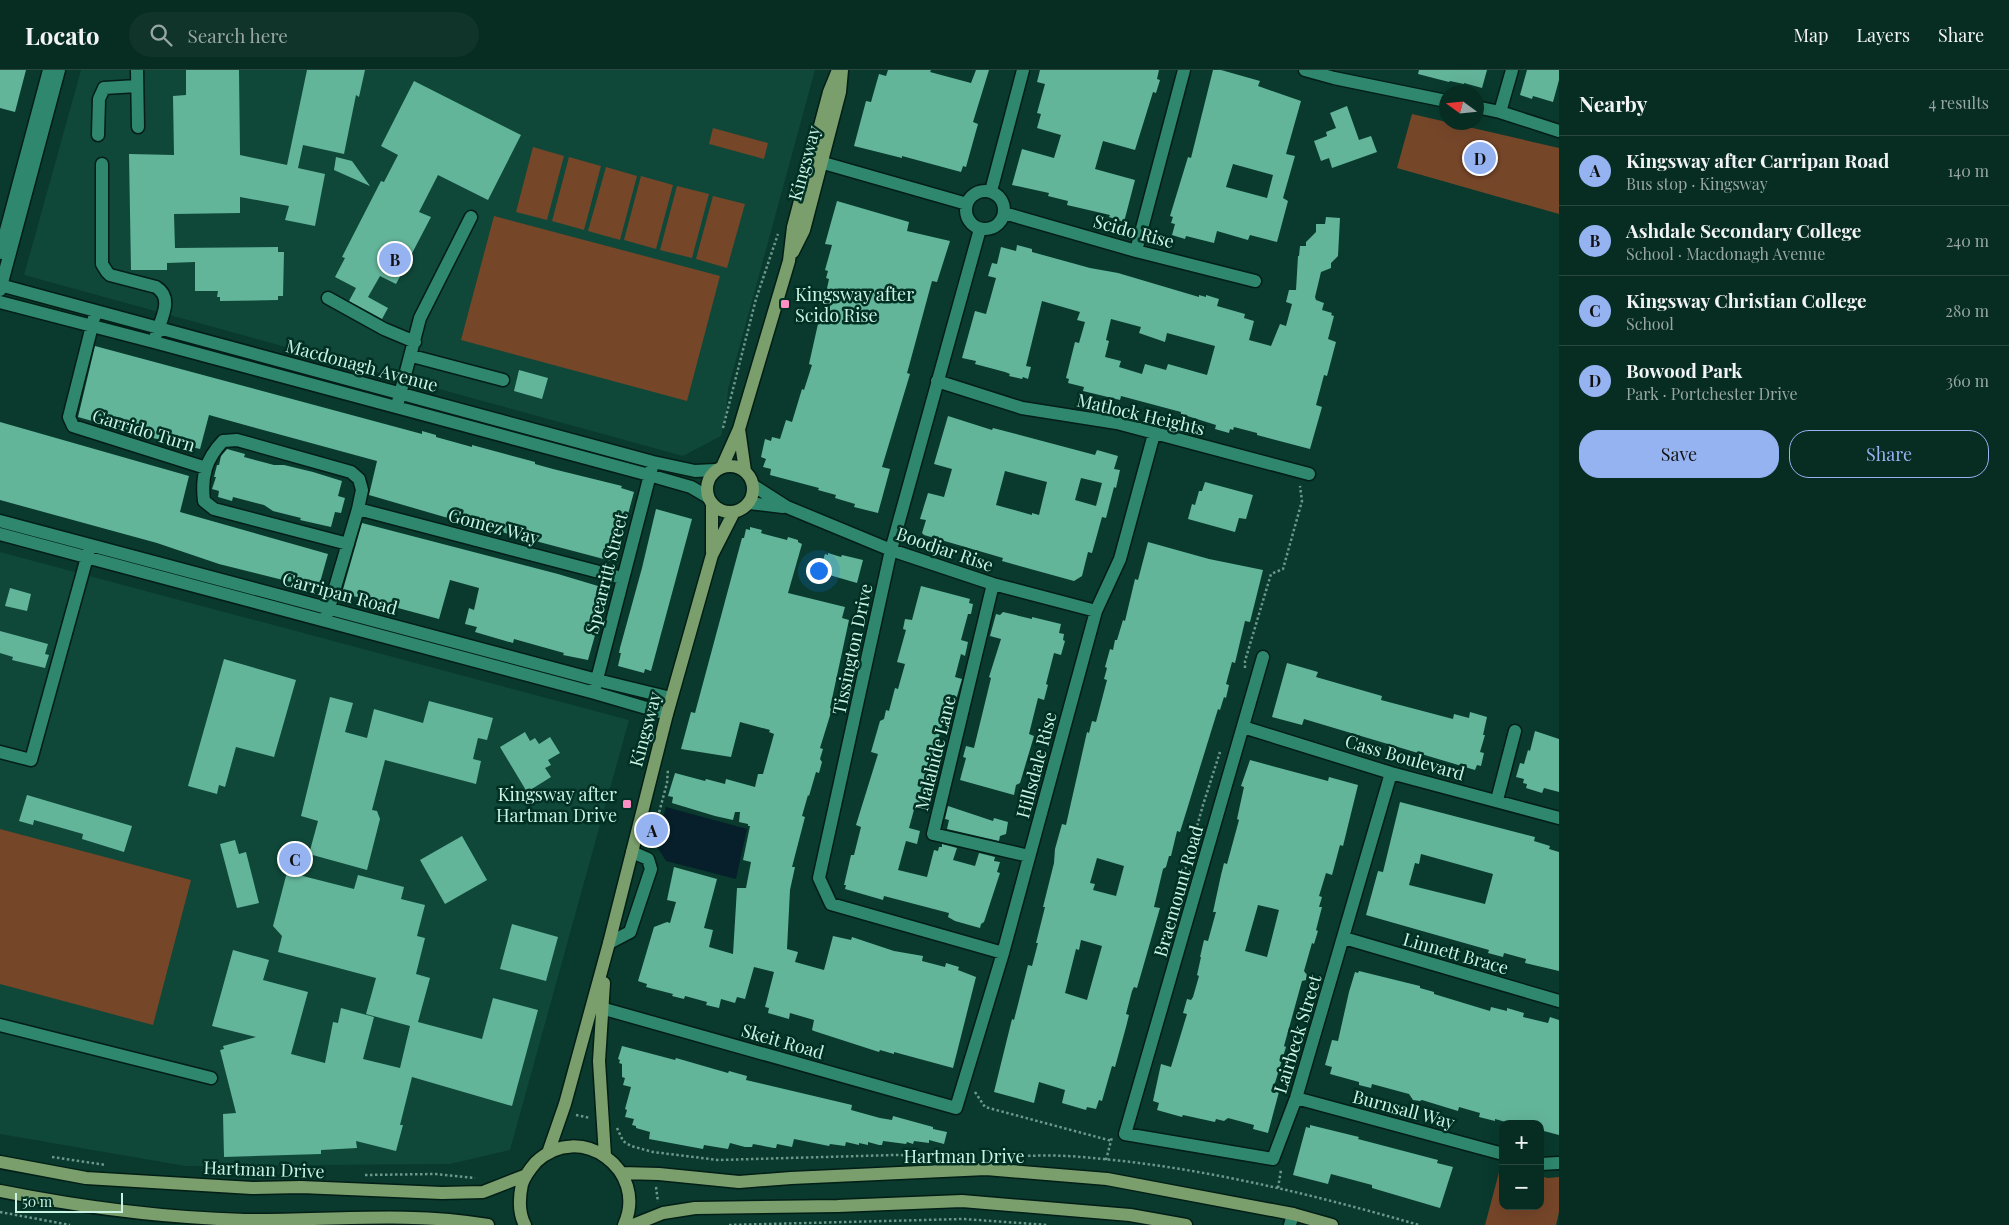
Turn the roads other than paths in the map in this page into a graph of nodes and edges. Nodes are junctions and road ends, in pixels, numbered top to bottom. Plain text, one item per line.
1 (49, 70) edge
2 (59, 70) edge
3 (137, 70) edge
4 (838, 70) edge
5 (842, 70) edge
6 (1023, 70) edge
7 (1184, 70) edge
8 (1305, 70) edge
9 (1512, 70) edge
10 (1335, 74) edge
11 (137, 86) junction
12 (1439, 99) edge
13 (1484, 109) edge
14 (1500, 112) junction
15 (138, 127) dead end
16 (1559, 130) edge
17 (98, 135) dead end
18 (817, 161) junction
19 (102, 164) dead end
20 (991, 191) junction
21 (967, 204) junction
22 (11, 206) edge
23 (1004, 213) junction
24 (471, 216) dead end
25 (980, 229) junction
26 (1136, 250) junction
27 (0, 254) edge
28 (1255, 281) dead end
29 (0, 287) edge
30 (328, 298) dead end
31 (0, 302) edge
32 (96, 310) junction
33 (92, 326) junction
34 (158, 327) junction
35 (154, 342) junction
36 (415, 342) junction
37 (412, 356) junction
38 (503, 380) dead end
39 (937, 382) junction
40 (401, 394) junction
41 (397, 406) junction
42 (739, 429) junction
43 (1154, 434) junction
44 (653, 462) junction
45 (206, 468) junction
46 (719, 468) junction
47 (745, 470) junction
48 (1309, 474) dead end
49 (649, 475) junction
50 (754, 486) junction
51 (710, 501) junction
52 (749, 503) junction
53 (788, 507) junction
54 (358, 509) junction
55 (734, 512) junction
56 (0, 521) edge
57 (0, 534) edge
58 (348, 544) junction
59 (90, 545) junction
60 (891, 550) junction
61 (712, 554) junction
62 (86, 558) junction
63 (622, 578) junction
64 (993, 584) junction
65 (329, 608) junction
66 (1096, 611) junction
67 (325, 622) junction
68 (506, 656) junction
69 (1263, 657) dead end
70 (503, 669) junction
71 (597, 680) junction
72 (593, 693) junction
73 (671, 698) junction
74 (667, 714) junction
75 (1243, 727) junction
76 (1515, 731) dead end
77 (0, 752) edge
78 (1391, 773) junction
79 (1496, 800) junction
80 (1559, 818) edge
81 (632, 852) junction
82 (1029, 856) junction
83 (1344, 938) junction
84 (609, 943) junction
85 (1003, 953) junction
86 (1559, 1001) edge
87 (601, 1008) junction
88 (0, 1025) edge
89 (211, 1078) dead end
90 (1296, 1098) junction
91 (956, 1108) joint
92 (1125, 1134) joint
93 (548, 1153) junction
94 (1499, 1153) edge
95 (605, 1156) junction
96 (0, 1162) edge
97 (1559, 1163) edge
98 (1544, 1164) edge
99 (621, 1173) junction
100 (524, 1176) junction
101 (0, 1191) edge
102 (1291, 1220) edge
103 (488, 1225) edge
104 (525, 1225) edge
105 (624, 1225) edge
106 (634, 1225) edge
107 (1186, 1225) edge
108 (1332, 1225) edge

1 - 22 street
2 - 22 street
3 - 11 street
4 - 18 main road, Kingsway
5 - 18 main road, Kingsway
6 - 20 street
7 - 26 street
8 - 10 street
9 - 14 street
10 - 12 street
11 - 15 street
11 - 17 street
13 - 14 street
14 - 16 street
18 - 21 street
18 - 42 main road, Kingsway
19 - 34 street
20 - 21 street
20 - 23 street
21 - 25 street
22 - 27 street
22 - 29 street
23 - 25 street
23 - 26 street, Scido Rise
24 - 36 street
25 - 39 street, Tissington Drive
26 - 28 street, Scido Rise
29 - 32 street, Macdonagh Avenue
30 - 36 street
31 - 33 street, Macdonagh Avenue
32 - 33 street, Garrido Turn
32 - 34 street, Macdonagh Avenue
33 - 35 street, Macdonagh Avenue
33 - 45 street, Garrido Turn
34 - 35 street
34 - 40 street, Macdonagh Avenue
35 - 41 street, Macdonagh Avenue
36 - 37 street
37 - 38 street
37 - 40 street
39 - 43 street, Matlock Heights
39 - 60 street, Tissington Drive
40 - 41 street
40 - 44 street, Macdonagh Avenue
41 - 49 street, Macdonagh Avenue
42 - 46 main road, Kingsway
42 - 47 main road, Kingsway
43 - 48 street, Matlock Heights
43 - 66 street, Hillsdale Rise
44 - 46 street, Macdonagh Avenue
44 - 49 street, Spearritt Street
45 - 54 street
45 - 58 street
46 - 47 main road
46 - 51 main road, Kingsway
47 - 50 main road, Kingsway
49 - 51 street, Macdonagh Avenue
49 - 63 street, Spearritt Street
50 - 52 main road
50 - 53 street, Boodjar Rise
51 - 55 main road
51 - 61 main road, Kingsway
52 - 53 street, Boodjar Rise
52 - 55 main road
53 - 60 street, Boodjar Rise
54 - 58 street
54 - 63 street, Gomez Way
55 - 61 main road, Kingsway
56 - 59 street, Carripan Road
57 - 62 street, Carripan Road
58 - 65 street
59 - 62 street
59 - 65 street, Carripan Road
60 - 64 street, Boodjar Rise
60 - 85 street, Tissington Drive
61 - 73 main road, Kingsway
62 - 67 street, Carripan Road
62 - 77 street
63 - 71 street, Spearritt Street
64 - 66 street, Boodjar Rise
64 - 82 street, Malahide Lane
65 - 67 street
65 - 68 street, Carripan Road
66 - 82 street, Hillsdale Rise
67 - 70 street, Carripan Road
68 - 70 street
68 - 71 street, Carripan Road
69 - 75 street, Braemount Road
70 - 72 street, Carripan Road
71 - 72 street, Spearritt Street
71 - 73 street, Carripan Road
72 - 74 street, Carripan Road
73 - 74 main road, Kingsway
74 - 81 main road, Kingsway
75 - 78 street, Cass Boulevard
75 - 92 street, Braemount Road
76 - 79 street
78 - 79 street, Cass Boulevard
78 - 83 street, Lairbeck Street
79 - 80 street, Cass Boulevard
81 - 84 main road, Kingsway
81 - 84 street
82 - 85 street, Hillsdale Rise
83 - 86 street, Linnett Brace
83 - 90 street, Lairbeck Street
84 - 87 main road, Kingsway
84 - 93 main road, Kingsway
85 - 91 street, Hillsdale Rise
87 - 91 street, Skeit Road
87 - 95 main road, Kingsway
88 - 89 street
90 - 92 street, Lairbeck Street
90 - 94 street, Burnsall Way
93 - 95 main road
93 - 100 main road
95 - 99 main road
96 - 100 main road, Hartman Drive
97 - 98 street
99 - 102 main road, Hartman Drive
99 - 105 main road
100 - 104 main road
101 - 103 main road
102 - 108 main road, Hartman Drive
106 - 107 main road

